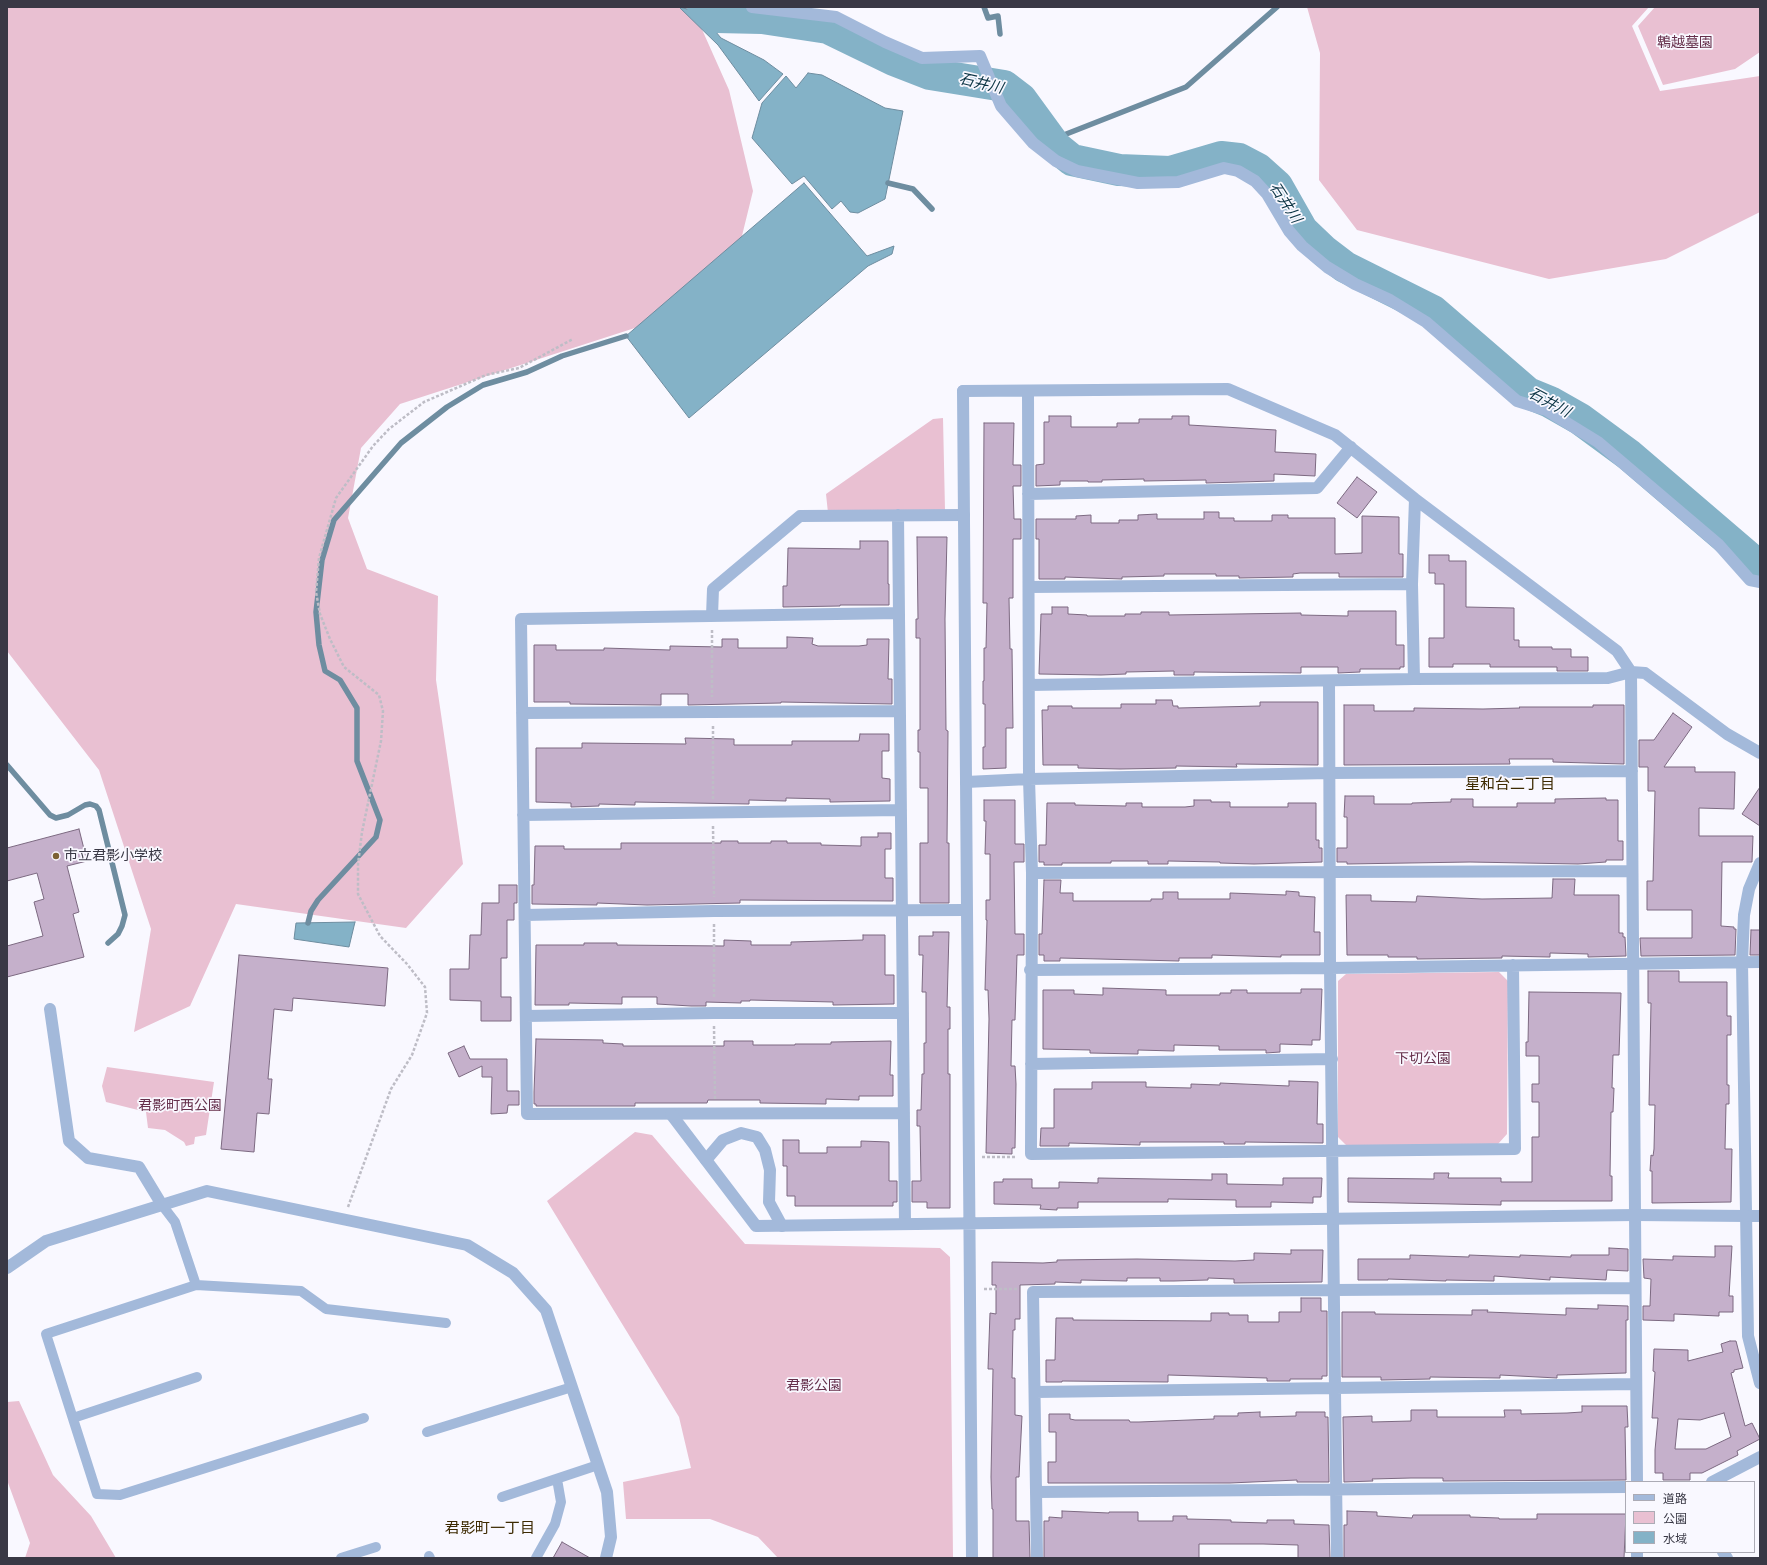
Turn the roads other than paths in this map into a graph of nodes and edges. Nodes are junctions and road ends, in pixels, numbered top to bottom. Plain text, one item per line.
1 (752, 7) edge
2 (1028, 391) junction
3 (1351, 447) junction
4 (1028, 494) junction
5 (1415, 499) junction
6 (898, 515) junction
7 (964, 515) junction
8 (1760, 582) edge
9 (1412, 584) junction
10 (1029, 588) junction
11 (899, 613) junction
12 (712, 616) junction
13 (1631, 672) junction
14 (1414, 679) junction
15 (1329, 681) junction
16 (1029, 685) junction
17 (900, 711) junction
18 (522, 713) junction
19 (1760, 753) edge
20 (1632, 771) junction
21 (1330, 773) junction
22 (1030, 779) junction
23 (966, 782) junction
24 (901, 810) junction
25 (524, 815) junction
26 (1760, 863) edge
27 (1632, 871) junction
28 (1331, 872) junction
29 (1032, 873) junction
30 (903, 909) junction
31 (966, 910) junction
32 (525, 915) junction
33 (1742, 962) junction
34 (1760, 962) edge
35 (1633, 963) junction
36 (1513, 965) junction
37 (1330, 968) junction
38 (1030, 970) junction
39 (50, 1009) dead end
40 (903, 1013) junction
41 (526, 1016) junction
42 (1332, 1059) junction
43 (1031, 1064) junction
44 (904, 1113) junction
45 (671, 1114) junction
46 (1333, 1152) junction
47 (706, 1160) junction
48 (162, 1205) junction
49 (1635, 1215) junction
50 (1747, 1216) junction
51 (1760, 1216) edge
52 (1334, 1218) junction
53 (905, 1223) junction
54 (970, 1223) junction
55 (782, 1226) junction
56 (7, 1268) edge
57 (196, 1284) junction
58 (1635, 1288) junction
59 (1334, 1290) junction
60 (446, 1323) dead end
61 (197, 1377) dead end
62 (1760, 1383) edge
63 (1636, 1384) junction
64 (572, 1387) junction
65 (1335, 1389) junction
66 (1035, 1392) junction
67 (73, 1418) junction
68 (364, 1418) dead end
69 (427, 1432) dead end
70 (1760, 1457) edge
71 (598, 1466) junction
72 (557, 1479) junction
73 (1637, 1481) edge
74 (1714, 1481) edge
75 (1625, 1487) edge
76 (1336, 1489) junction
77 (1036, 1492) junction
78 (502, 1497) dead end
79 (376, 1547) dead end
80 (341, 1558) edge
81 (536, 1558) edge
82 (606, 1558) edge
83 (972, 1558) edge
84 (1037, 1558) edge
85 (1337, 1558) edge

1 - 8 street
2 - 3 street
2 - 4 street
2 - 7 street
3 - 4 street
3 - 5 street
4 - 10 street
5 - 9 street
5 - 13 street
6 - 7 street
6 - 11 street
6 - 12 street
7 - 23 street
9 - 10 street
9 - 14 street
10 - 16 street
11 - 12 street
11 - 17 street
12 - 18 street
13 - 14 street
13 - 19 street
13 - 20 street
14 - 15 street
15 - 16 street
15 - 21 street
16 - 22 street
17 - 18 street
17 - 24 street
18 - 25 street
20 - 21 street
20 - 27 street
21 - 22 street
21 - 28 street
22 - 23 street
22 - 29 street
23 - 31 street
24 - 25 street
24 - 30 street
25 - 32 street
26 - 33 street
27 - 28 street
27 - 35 street
28 - 29 street
28 - 37 street
29 - 38 street
30 - 31 street
30 - 32 street
30 - 40 street
31 - 54 street
32 - 41 street
33 - 34 street
33 - 35 street
33 - 50 street
35 - 36 street
35 - 49 street
36 - 37 street
36 - 46 street
37 - 38 street
37 - 42 street
38 - 43 street
39 - 48 street
40 - 41 street
40 - 44 street
41 - 45 street
42 - 43 street
42 - 46 street
43 - 46 street
44 - 45 street
44 - 53 street
45 - 47 street
46 - 52 street
47 - 55 street
47 - 55 street
48 - 56 street
48 - 57 lane
48 - 64 street
49 - 50 street
49 - 52 street
49 - 58 street
50 - 51 street
50 - 62 street
52 - 54 street
52 - 59 street
53 - 54 street
53 - 55 street
54 - 83 street
57 - 60 lane
57 - 67 lane
58 - 59 street
58 - 63 street
59 - 65 street
59 - 66 street
61 - 67 lane
63 - 65 street
63 - 73 street
64 - 69 lane
64 - 71 street
65 - 66 street
65 - 76 street
66 - 77 street
67 - 68 lane
70 - 74 street
71 - 72 lane
71 - 82 street
72 - 78 lane
72 - 81 lane
75 - 76 street
76 - 77 street
76 - 85 street
77 - 84 street
79 - 80 lane

